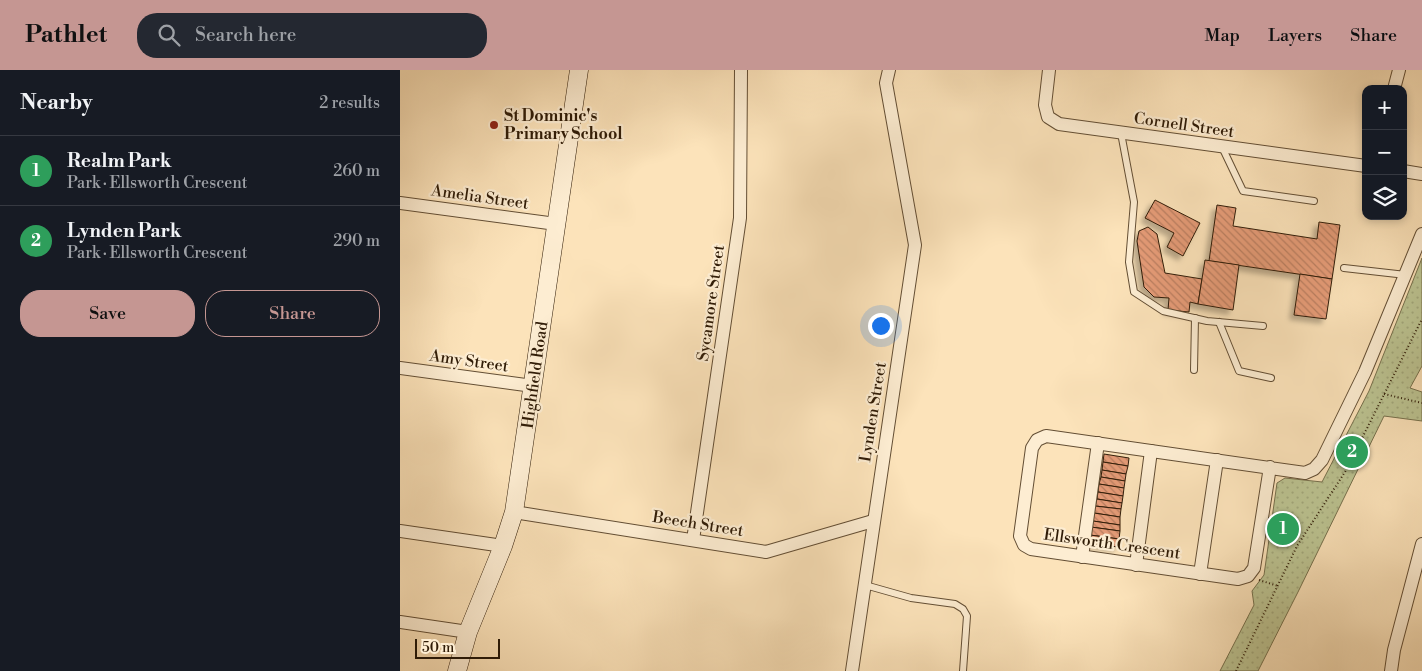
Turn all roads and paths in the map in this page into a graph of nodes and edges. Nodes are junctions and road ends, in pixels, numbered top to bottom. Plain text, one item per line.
1 (579, 70) edge
2 (741, 70) edge
3 (889, 70) edge
4 (1049, 70) edge
5 (1399, 70) edge
6 (1395, 85) edge
7 (1121, 133) junction
8 (1222, 147) junction
9 (1362, 165) edge
10 (1407, 172) edge
11 (1422, 174) edge
12 (1314, 201) dead end
13 (400, 203) edge
14 (556, 224) junction
15 (1422, 234) edge
16 (1344, 268) dead end
17 (1406, 275) junction
18 (1194, 318) junction
19 (1422, 319) edge
20 (1219, 322) junction
21 (1263, 326) dead end
22 (400, 368) edge
23 (1194, 370) dead end
24 (1271, 378) dead end
25 (533, 386) junction
26 (1384, 394) junction
27 (1422, 403) edge
28 (1098, 443) junction
29 (1151, 451) junction
30 (1217, 460) junction
31 (1270, 467) junction
32 (514, 512) junction
33 (873, 521) junction
34 (400, 531) edge
35 (693, 540) junction
36 (1422, 544) edge
37 (503, 546) junction
38 (1082, 557) junction
39 (1136, 564) junction
40 (1200, 574) junction
41 (1248, 576) junction
42 (865, 585) junction
43 (1278, 586) junction
44 (400, 622) edge
45 (468, 632) junction
46 (457, 671) edge
47 (852, 671) edge
48 (963, 671) edge
49 (1236, 671) edge
50 (1391, 671) edge

1 - 14 main road, Highfield Road
2 - 35 street, Sycamore Street
3 - 33 street, Lynden Street
4 - 7 street, Cornell Street
5 - 6 street
7 - 8 street, Cornell Street
7 - 18 lane
8 - 9 street, Cornell Street
8 - 12 lane
10 - 11 street
13 - 14 street, Amelia Street
14 - 25 main road, Highfield Road
15 - 17 street, Ellsworth Crescent
16 - 17 lane
17 - 31 street, Ellsworth Crescent
18 - 20 lane
18 - 23 lane
19 - 26 path
20 - 21 lane
20 - 24 lane
22 - 25 street, Amy Street
25 - 32 main road, Highfield Road
26 - 27 path
26 - 43 path
28 - 29 street, Ellsworth Crescent
28 - 38 street
28 - 38 street, Ellsworth Crescent
29 - 30 street, Ellsworth Crescent
29 - 39 street
30 - 31 street, Ellsworth Crescent
30 - 40 street
31 - 41 street
32 - 35 street, Beech Street
32 - 37 main road, Highfield Road
33 - 35 street, Beech Street
33 - 42 street, Lynden Street
34 - 37 street
36 - 50 street
37 - 45 main road, Highfield Road
38 - 39 street, Ellsworth Crescent
39 - 40 street, Ellsworth Crescent
40 - 41 street, Ellsworth Crescent
41 - 43 path
42 - 47 street, Lynden Street
42 - 48 lane
43 - 49 path
44 - 45 street
45 - 46 main road, Highfield Road

